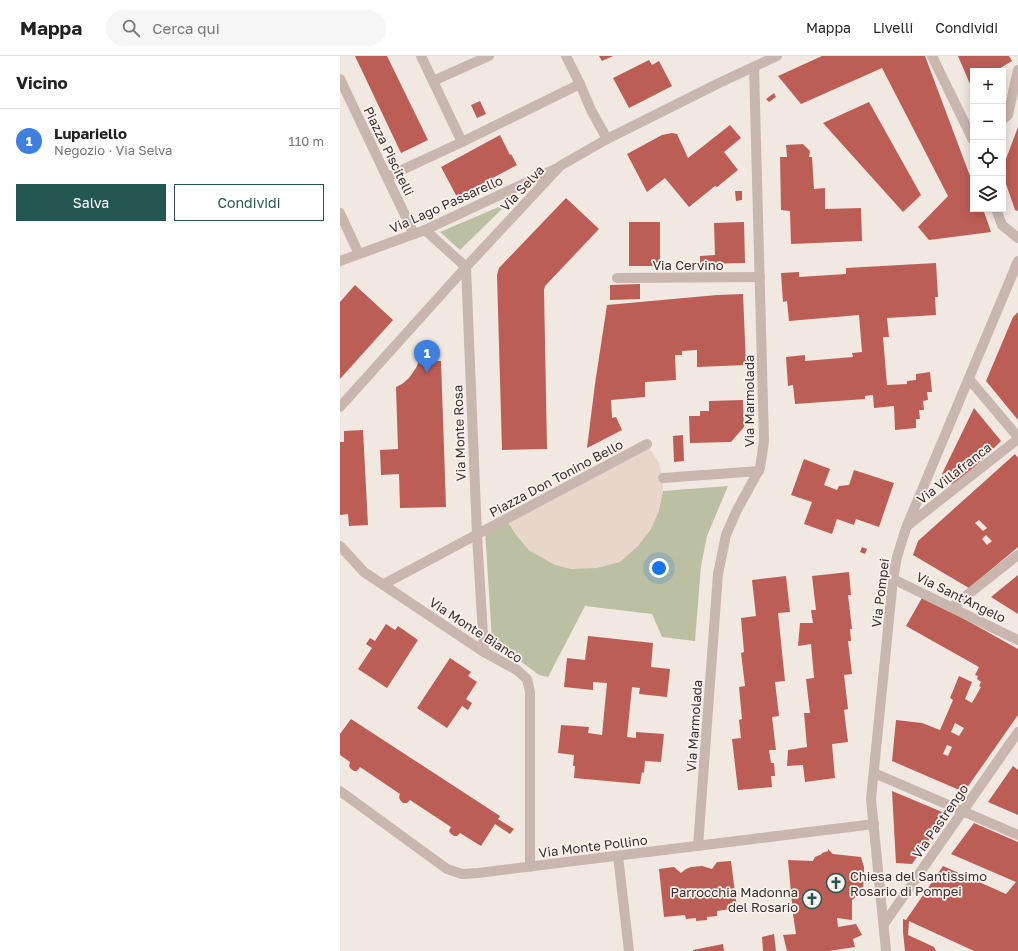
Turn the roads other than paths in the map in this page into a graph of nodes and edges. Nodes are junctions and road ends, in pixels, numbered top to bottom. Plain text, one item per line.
1 (421, 56) edge
2 (489, 56) edge
3 (566, 56) edge
4 (776, 56) edge
5 (932, 56) edge
6 (754, 67) junction
7 (1018, 70) edge
8 (340, 79) edge
9 (433, 81) junction
10 (580, 84) junction
11 (1006, 117) edge
12 (970, 134) edge
13 (607, 138) junction
14 (462, 142) junction
15 (560, 166) junction
16 (387, 177) junction
17 (997, 212) edge
18 (340, 213) edge
19 (425, 230) junction
20 (414, 234) junction
21 (1018, 238) edge
22 (359, 254) junction
23 (340, 260) edge
24 (466, 267) junction
25 (1017, 268) edge
26 (760, 277) junction
27 (617, 278) dead end
28 (969, 379) junction
29 (340, 407) edge
30 (1018, 438) edge
31 (647, 444) dead end
32 (758, 471) junction
33 (663, 478) dead end
34 (906, 528) junction
35 (477, 535) junction
36 (340, 546) edge
37 (1018, 556) edge
38 (893, 579) junction
39 (384, 584) junction
40 (952, 607) junction
41 (1018, 640) edge
42 (484, 652) junction
43 (1018, 732) edge
44 (874, 772) junction
45 (340, 791) edge
46 (963, 811) junction
47 (874, 824) junction
48 (1018, 835) edge
49 (698, 846) junction
50 (618, 856) junction
51 (530, 867) junction
52 (884, 924) junction
53 (629, 951) edge
54 (886, 951) edge

1 - 9 street
2 - 9 street
3 - 10 street
4 - 6 street, Via Selva
5 - 12 street
6 - 13 street, Via Selva
6 - 26 street, Via Marmolada
7 - 11 street
8 - 16 street, Piazza Piscitelli
9 - 14 street
10 - 13 street
10 - 14 street
13 - 15 street, Via Selva
14 - 16 street
15 - 19 street, Via Lago Passarello
15 - 24 street, Via Selva
16 - 20 street, Piazza Piscitelli
17 - 21 street
18 - 22 street
19 - 20 street, Via Lago Passarello
19 - 24 street
20 - 22 street, Via Lago Passarello
22 - 23 street, Via Lago Passarello
24 - 29 street, Via Selva
24 - 35 street, Via Monte Rosa
25 - 28 street, Via Pompei
26 - 27 street, Via Cervino
26 - 32 street, Via Marmolada
28 - 30 street
28 - 34 street, Via Pompei
30 - 34 street, Via Villafranca
31 - 35 street, Piazza Don Tonino Bello
32 - 33 street
32 - 49 street, Via Marmolada
34 - 38 street, Via Pompei
35 - 39 street, Piazza Don Tonino Bello
35 - 42 street, Via Monte Rosa
36 - 39 street, Via Monte Bianco
37 - 40 street
38 - 40 street, Via Sant'Angelo
38 - 44 street, Via Pompei
39 - 42 street, Via Monte Bianco
40 - 41 street, Via Sant'Angelo
42 - 51 street, Via Monte Bianco
43 - 46 street, Via Pastrengo
44 - 46 street
44 - 47 street, Via Pompei
45 - 51 street, Via Monte Pollino
46 - 48 street
46 - 52 street, Via Pastrengo
47 - 49 street, Via Monte Pollino
47 - 52 street, Via Pompei
49 - 50 street, Via Monte Pollino
50 - 51 street, Via Monte Pollino
50 - 53 street
52 - 54 street, Via Pompei

